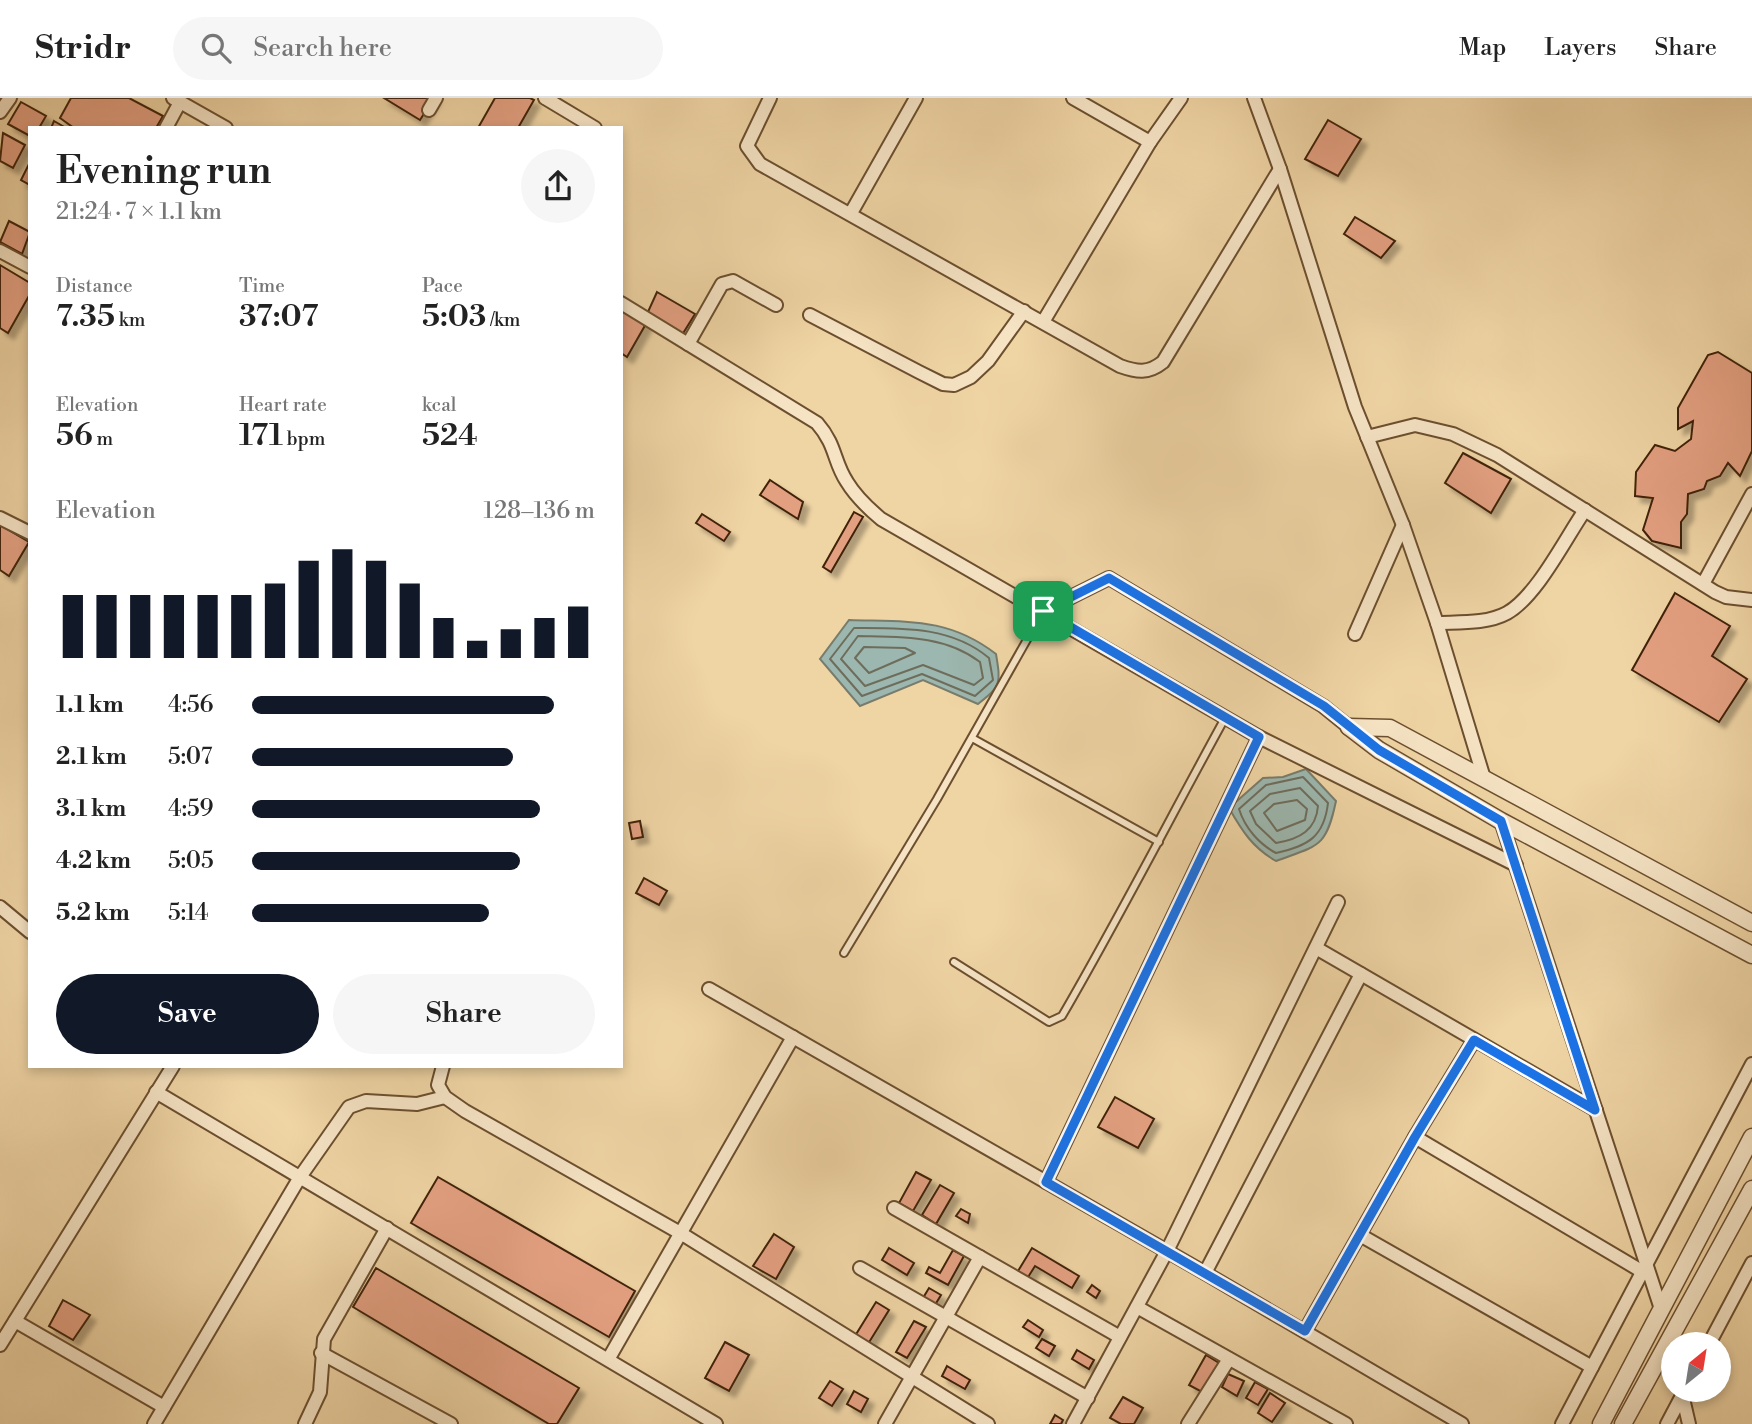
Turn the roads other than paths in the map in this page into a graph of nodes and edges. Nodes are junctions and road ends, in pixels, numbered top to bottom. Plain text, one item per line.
1 (10, 98) edge
2 (545, 98) edge
3 (770, 98) edge
4 (916, 98) edge
5 (1073, 98) edge
6 (1181, 98) edge
7 (1254, 98) edge
8 (176, 100) edge
9 (0, 112) edge
10 (167, 126) edge
11 (222, 126) edge
12 (591, 126) edge
13 (1150, 142) junction
14 (1280, 169) junction
15 (851, 213) junction
16 (0, 251) edge
17 (28, 267) edge
18 (623, 304) edge
19 (776, 305) dead end
20 (1024, 311) junction
21 (810, 315) dead end
22 (1043, 322) junction
23 (688, 344) junction
24 (1367, 437) junction
25 (1752, 494) edge
26 (1585, 510) junction
27 (0, 518) edge
28 (1403, 525) junction
29 (28, 532) edge
30 (1703, 584) junction
31 (1752, 600) edge
32 (1043, 611) junction
33 (1437, 623) junction
34 (1355, 634) dead end
35 (1226, 718) junction
36 (1349, 727) junction
37 (1259, 737) junction
38 (972, 738) junction
39 (1483, 775) junction
40 (1501, 821) junction
41 (1159, 842) junction
42 (1516, 865) junction
43 (1338, 902) dead end
44 (0, 907) edge
45 (1752, 923) edge
46 (28, 930) edge
47 (1316, 948) junction
48 (844, 953) dead end
49 (1752, 955) edge
50 (954, 962) dead end
51 (1361, 974) junction
52 (709, 989) dead end
53 (793, 1037) junction
54 (1474, 1040) junction
55 (1752, 1064) edge
56 (172, 1068) edge
57 (442, 1068) edge
58 (156, 1092) junction
59 (445, 1097) junction
60 (1595, 1110) junction
61 (1415, 1137) junction
62 (1752, 1138) edge
63 (300, 1177) junction
64 (1046, 1182) junction
65 (1752, 1189) edge
66 (894, 1208) dead end
67 (387, 1228) junction
68 (682, 1234) junction
69 (1360, 1235) junction
70 (1167, 1251) junction
71 (980, 1257) junction
72 (1752, 1262) edge
73 (860, 1268) dead end
74 (1644, 1270) junction
75 (1205, 1273) junction
76 (1137, 1307) junction
77 (1661, 1310) junction
78 (945, 1319) junction
79 (15, 1321) junction
80 (1305, 1331) junction
81 (1672, 1332) edge
82 (1715, 1332) edge
83 (1120, 1337) junction
84 (0, 1345) edge
85 (321, 1353) junction
86 (1661, 1353) edge
87 (609, 1358) junction
88 (1229, 1359) junction
89 (1592, 1367) junction
90 (911, 1379) junction
91 (1088, 1398) junction
92 (1678, 1402) edge
93 (1685, 1402) edge
94 (164, 1407) junction
95 (154, 1424) edge
96 (305, 1424) edge
97 (451, 1424) edge
98 (716, 1424) edge
99 (885, 1424) edge
100 (988, 1424) edge
101 (1073, 1424) edge
102 (1188, 1424) edge
103 (1346, 1424) edge
104 (1462, 1424) edge
105 (1562, 1424) edge
106 (1601, 1424) edge
107 (1623, 1424) edge
108 (1667, 1424) edge
109 (1689, 1424) edge

1 - 9 street
2 - 12 street
3 - 15 street
4 - 15 street
5 - 13 street
6 - 13 street
7 - 14 street
8 - 10 street
8 - 11 street
13 - 22 street
14 - 22 street
14 - 24 street
15 - 20 street
16 - 17 street
18 - 23 street
19 - 23 street
20 - 21 street
20 - 22 street
23 - 32 street
24 - 26 street
24 - 28 street
25 - 30 street
26 - 30 street
26 - 33 street
27 - 29 street
28 - 33 street
28 - 34 street
30 - 31 street
32 - 35 street
32 - 36 street
32 - 38 lane
33 - 39 street
35 - 37 street
35 - 41 lane
36 - 39 street
36 - 40 street
37 - 42 street
37 - 64 street
38 - 41 lane
38 - 48 lane
39 - 45 street
40 - 42 street
40 - 49 street
41 - 50 lane
42 - 60 street
43 - 47 street
44 - 46 street
47 - 51 street
47 - 70 street
51 - 54 street
51 - 75 street
52 - 53 street
53 - 64 street
53 - 68 street
54 - 60 street
54 - 61 street
55 - 74 street
56 - 58 street
57 - 59 street
58 - 63 street
58 - 79 street
59 - 63 street
59 - 68 street
60 - 74 street
61 - 69 street
61 - 74 street
62 - 77 street
63 - 67 street
63 - 94 street
64 - 70 street
65 - 81 street
66 - 71 street
67 - 85 street
67 - 87 street
68 - 87 street
68 - 90 street
69 - 80 street
69 - 89 street
70 - 75 street
70 - 76 street
71 - 78 street
71 - 83 street
72 - 82 street
73 - 78 street
74 - 77 street
74 - 89 street
75 - 80 street
76 - 83 street
76 - 88 street
77 - 106 street
78 - 90 street
78 - 91 street
79 - 84 street
79 - 94 street
80 - 104 street
83 - 91 street
85 - 96 street
85 - 97 street
86 - 107 street
87 - 98 street
88 - 102 street
88 - 103 street
89 - 105 street
90 - 99 street
90 - 100 street
91 - 101 street
92 - 108 street
93 - 109 street
94 - 95 street

